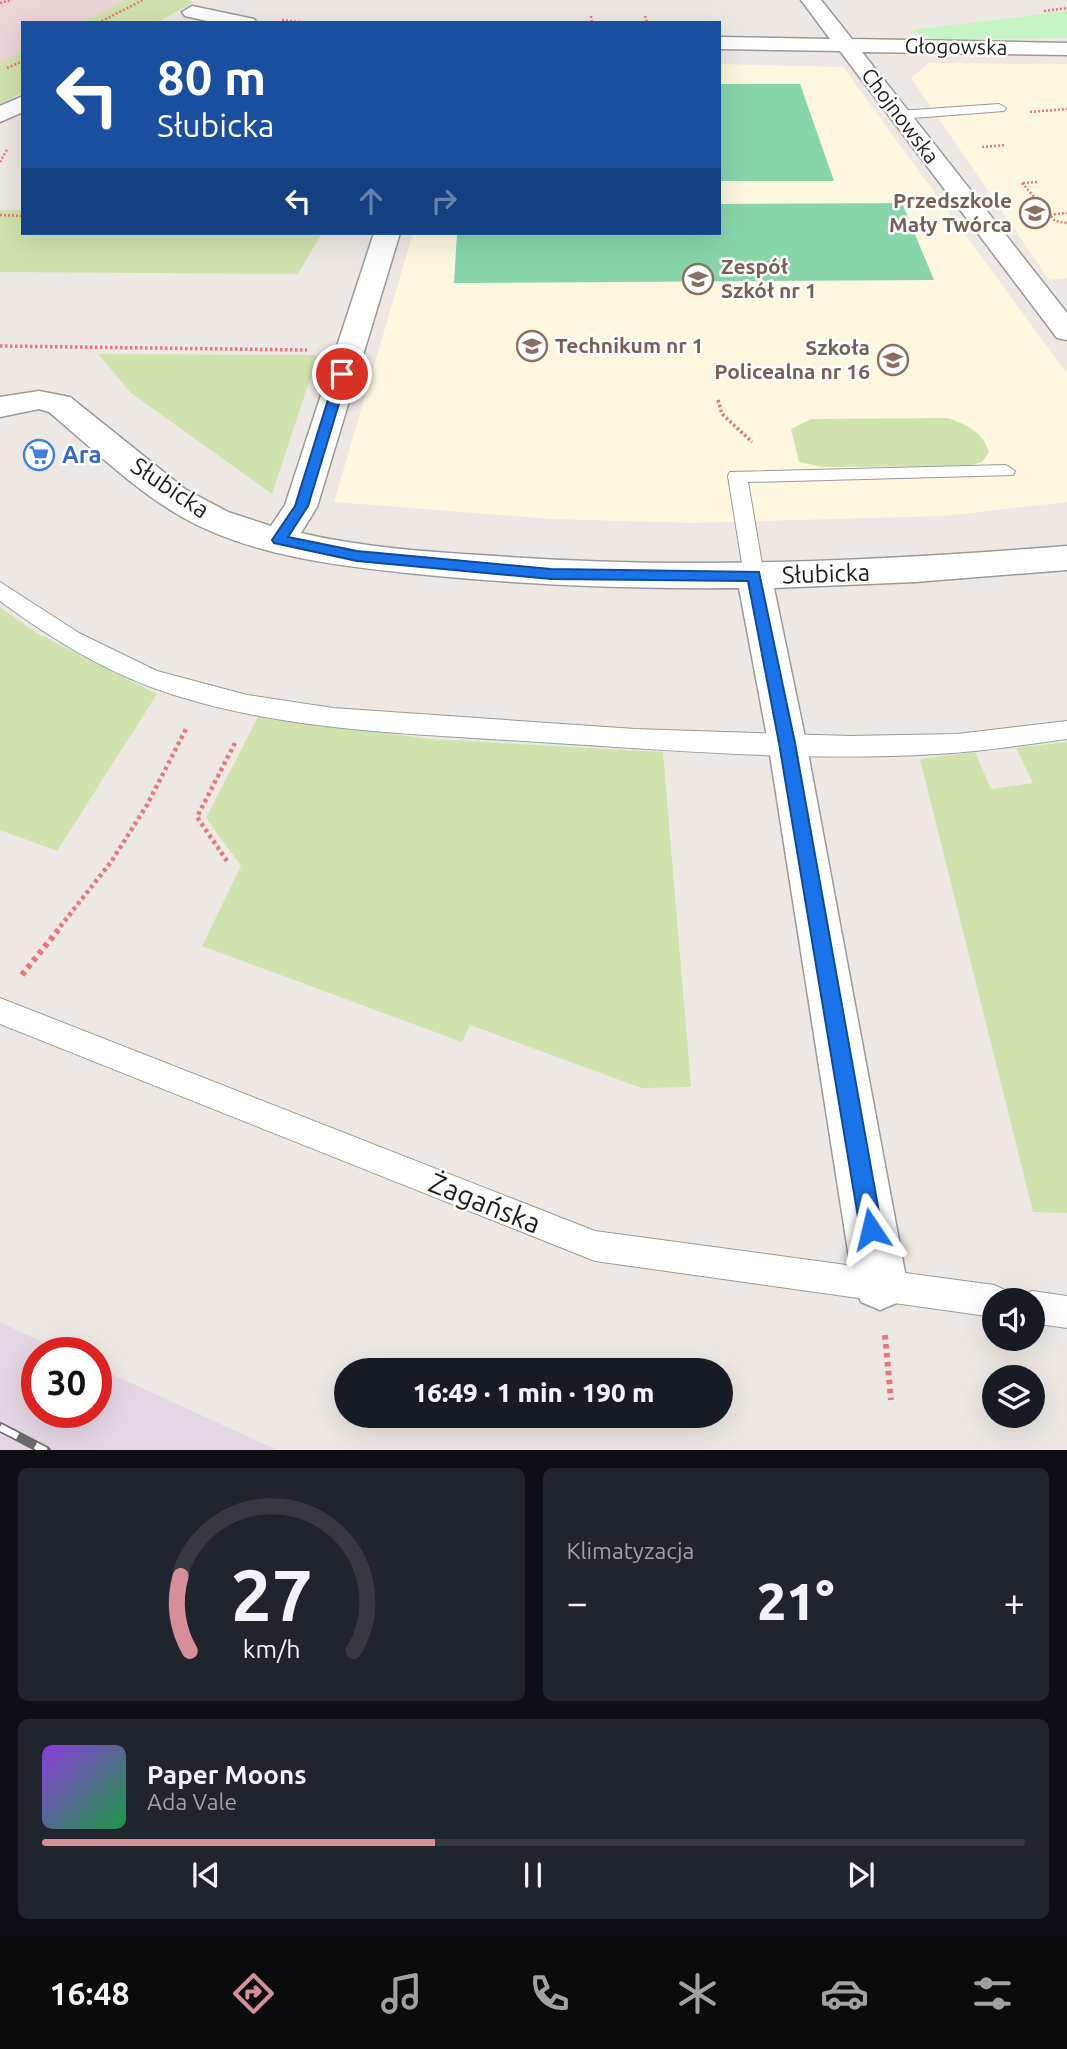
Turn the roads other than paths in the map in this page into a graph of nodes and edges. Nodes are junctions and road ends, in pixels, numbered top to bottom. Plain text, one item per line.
1 (215, 0) edge
2 (811, 0) edge
3 (192, 12) junction
4 (176, 21) edge
5 (237, 21) edge
6 (721, 43) edge
7 (847, 46) junction
8 (1067, 49) edge
9 (21, 104) edge
10 (999, 108) dead end
11 (0, 115) edge
12 (899, 115) junction
13 (386, 235) edge
14 (1067, 332) edge
15 (0, 407) edge
16 (1006, 471) dead end
17 (279, 540) junction
18 (1067, 558) edge
19 (754, 576) junction
20 (0, 590) edge
21 (1067, 730) edge
22 (787, 743) junction
23 (0, 1010) edge
24 (880, 1283) junction
25 (982, 1299) edge
26 (1045, 1309) edge
27 (1067, 1312) edge

1 - 3 street
2 - 7 street, Chojnowska
3 - 4 street
3 - 5 street
6 - 7 street, Głogowska
7 - 8 street, Głogowska
7 - 12 street, Chojnowska
9 - 11 street
10 - 12 lane
12 - 14 street, Chojnowska
13 - 17 street
15 - 17 street, Słubicka
16 - 19 lane
17 - 19 street, Słubicka
18 - 19 street, Słubicka
19 - 22 street
20 - 22 lane
21 - 22 lane
22 - 24 street
23 - 24 lane, Żagańska
24 - 25 lane, Żagańska
26 - 27 lane

